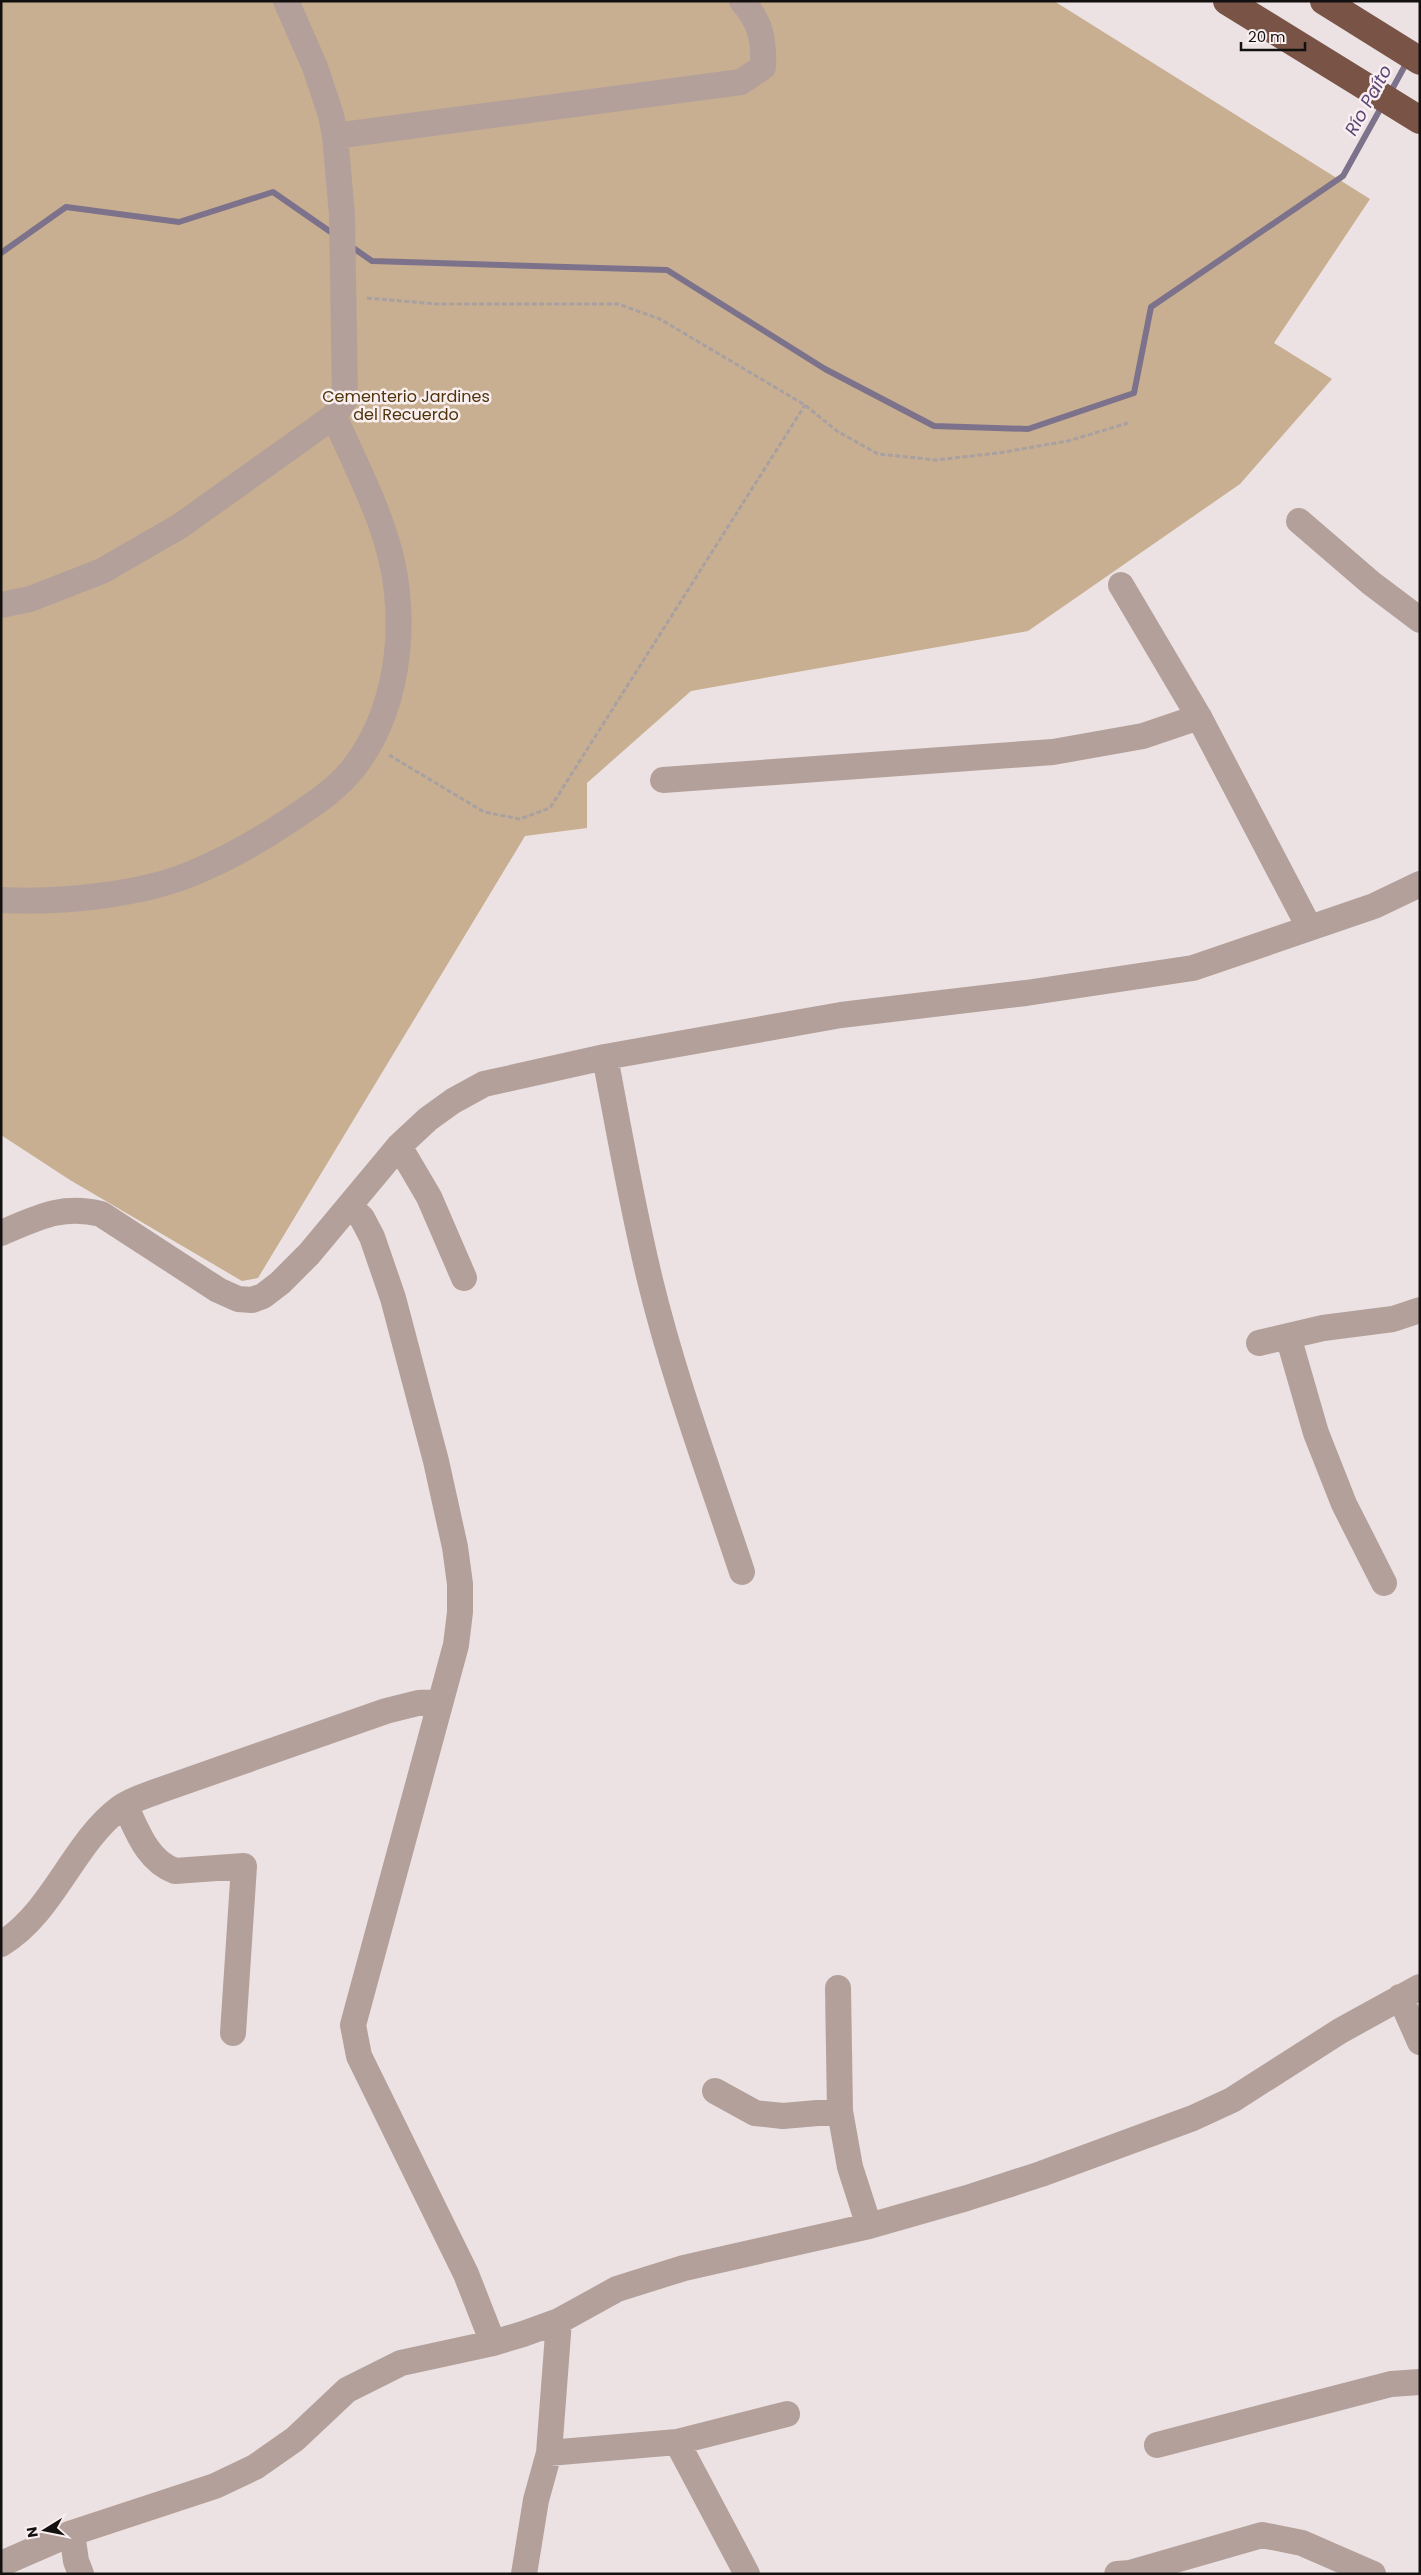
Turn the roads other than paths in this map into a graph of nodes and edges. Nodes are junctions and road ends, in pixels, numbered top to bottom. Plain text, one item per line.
1 (286, 1) edge
2 (742, 1) edge
3 (1227, 1) edge
4 (1324, 1) edge
5 (1409, 54) edge
6 (1409, 113) edge
7 (335, 136) junction
8 (334, 416) junction
9 (1299, 521) dead end
10 (1121, 585) dead end
11 (1, 605) edge
12 (1420, 620) edge
13 (1199, 717) junction
14 (663, 780) dead end
15 (1420, 884) edge
16 (1, 900) edge
17 (1309, 927) junction
18 (605, 1057) junction
19 (399, 1146) junction
20 (349, 1206) junction
21 (1, 1233) edge
22 (464, 1278) dead end
23 (1420, 1310) edge
24 (1288, 1336) junction
25 (1259, 1343) dead end
26 (742, 1572) dead end
27 (1384, 1583) dead end
28 (439, 1702) junction
29 (125, 1805) junction
30 (1, 1944) edge
31 (838, 1988) dead end
32 (1410, 1992) edge
33 (233, 2033) dead end
34 (1420, 2042) edge
35 (715, 2091) dead end
36 (840, 2111) junction
37 (869, 2226) junction
38 (559, 2320) junction
39 (493, 2343) junction
40 (1420, 2382) edge
41 (787, 2414) dead end
42 (677, 2442) junction
43 (1157, 2445) dead end
44 (549, 2453) junction
45 (72, 2533) junction
46 (1, 2564) edge
47 (1365, 2572) edge
48 (82, 2574) edge
49 (524, 2574) edge
50 (747, 2574) edge
51 (1117, 2574) edge

1 - 7 street
2 - 7 street
3 - 6 highway
4 - 5 highway
7 - 8 street
8 - 11 street
8 - 16 street
9 - 12 street
10 - 13 street
13 - 14 street
13 - 17 street
15 - 17 street
17 - 18 street
18 - 19 street
18 - 26 street
19 - 20 street
19 - 22 street
20 - 21 street
20 - 28 street
23 - 24 street
24 - 25 street
24 - 27 street
28 - 29 street
28 - 39 street
29 - 30 street
29 - 33 street
31 - 36 street
32 - 34 street
32 - 37 street
35 - 36 street
36 - 37 street
37 - 38 street
38 - 39 street
38 - 44 street
39 - 45 street
40 - 43 street
41 - 42 street
42 - 44 street
42 - 50 street
44 - 49 street
45 - 46 street
45 - 48 street
47 - 51 street

